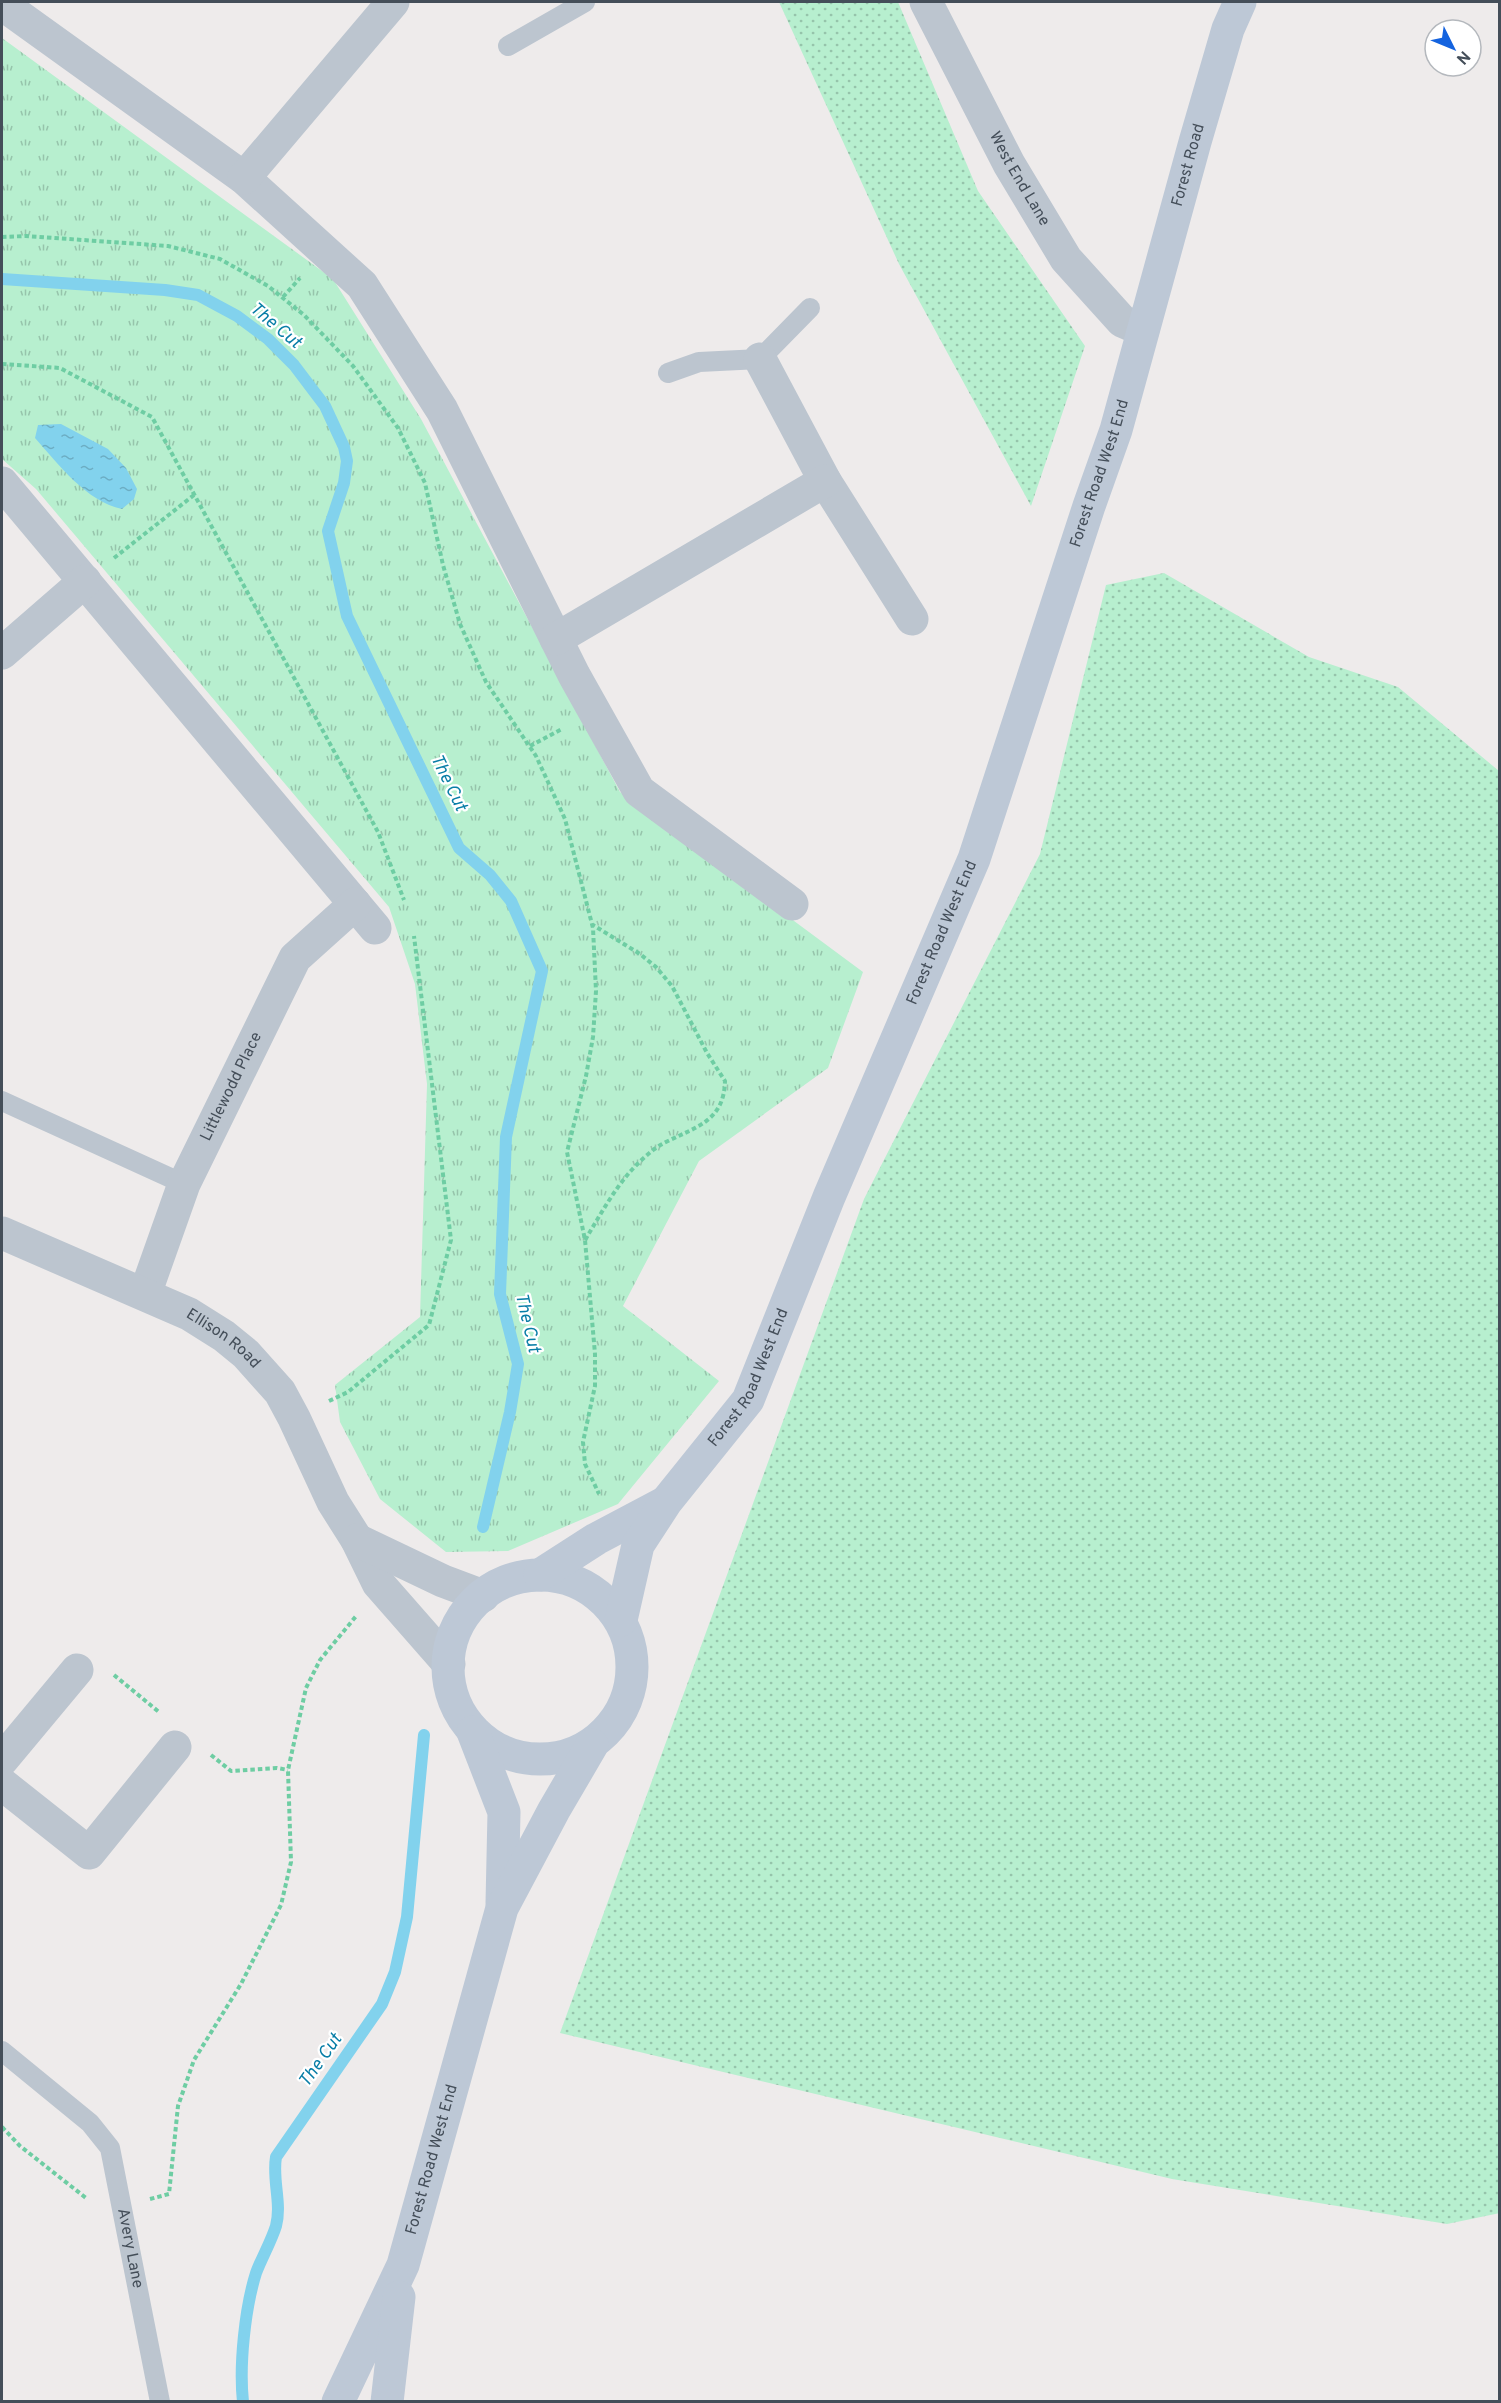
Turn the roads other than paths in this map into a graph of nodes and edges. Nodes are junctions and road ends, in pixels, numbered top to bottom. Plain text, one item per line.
1 (393, 2) edge
2 (585, 2) edge
3 (926, 2) edge
4 (1240, 2) edge
5 (2, 4) edge
6 (508, 46) dead end
7 (244, 178) junction
8 (810, 308) dead end
9 (1143, 330) junction
10 (760, 359) junction
11 (668, 373) dead end
12 (825, 481) junction
13 (2, 483) edge
14 (85, 581) junction
15 (912, 619) dead end
16 (556, 639) junction
17 (2, 654) edge
18 (792, 904) dead end
19 (2, 1101) edge
20 (184, 1184) junction
21 (2, 1233) edge
22 (145, 1294) junction
23 (666, 1502) junction
24 (357, 1540) junction
25 (540, 1575) junction
26 (483, 1596) junction
27 (621, 1620) junction
28 (449, 1664) junction
29 (77, 1670) dead end
30 (473, 1732) junction
31 (592, 1745) junction
32 (175, 1747) dead end
33 (2, 1761) edge
34 (2, 1784) edge
35 (502, 1908) junction
36 (2, 2051) edge
37 (403, 2265) junction
38 (160, 2402) edge
39 (338, 2402) edge
40 (387, 2402) edge

1 - 7 street
2 - 6 lane
3 - 9 street, West End Lane
4 - 9 main road, Forest Road
5 - 7 street
7 - 16 street
8 - 10 lane
9 - 23 main road, Forest Road West End
10 - 11 lane
10 - 12 street
12 - 15 street
12 - 16 street
13 - 14 street
14 - 17 street
14 - 20 street, Littlewodd Place
16 - 18 street
19 - 20 lane
20 - 22 street, Littlewodd Place
21 - 22 street, Ellison Road
22 - 24 street, Ellison Road
23 - 25 main road, Forest Road West End
23 - 27 main road, Forest Road West End
24 - 26 street
24 - 28 street, Ellison Road
25 - 26 main road
25 - 27 main road
26 - 28 main road
27 - 31 main road
28 - 30 main road
29 - 33 street
30 - 31 main road
30 - 35 main road, Forest Road West End
31 - 35 main road, Forest Road West End
32 - 34 street
35 - 37 main road, Forest Road West End
36 - 38 lane, Avery Lane
37 - 39 main road, Forest Road West End
37 - 40 main road

